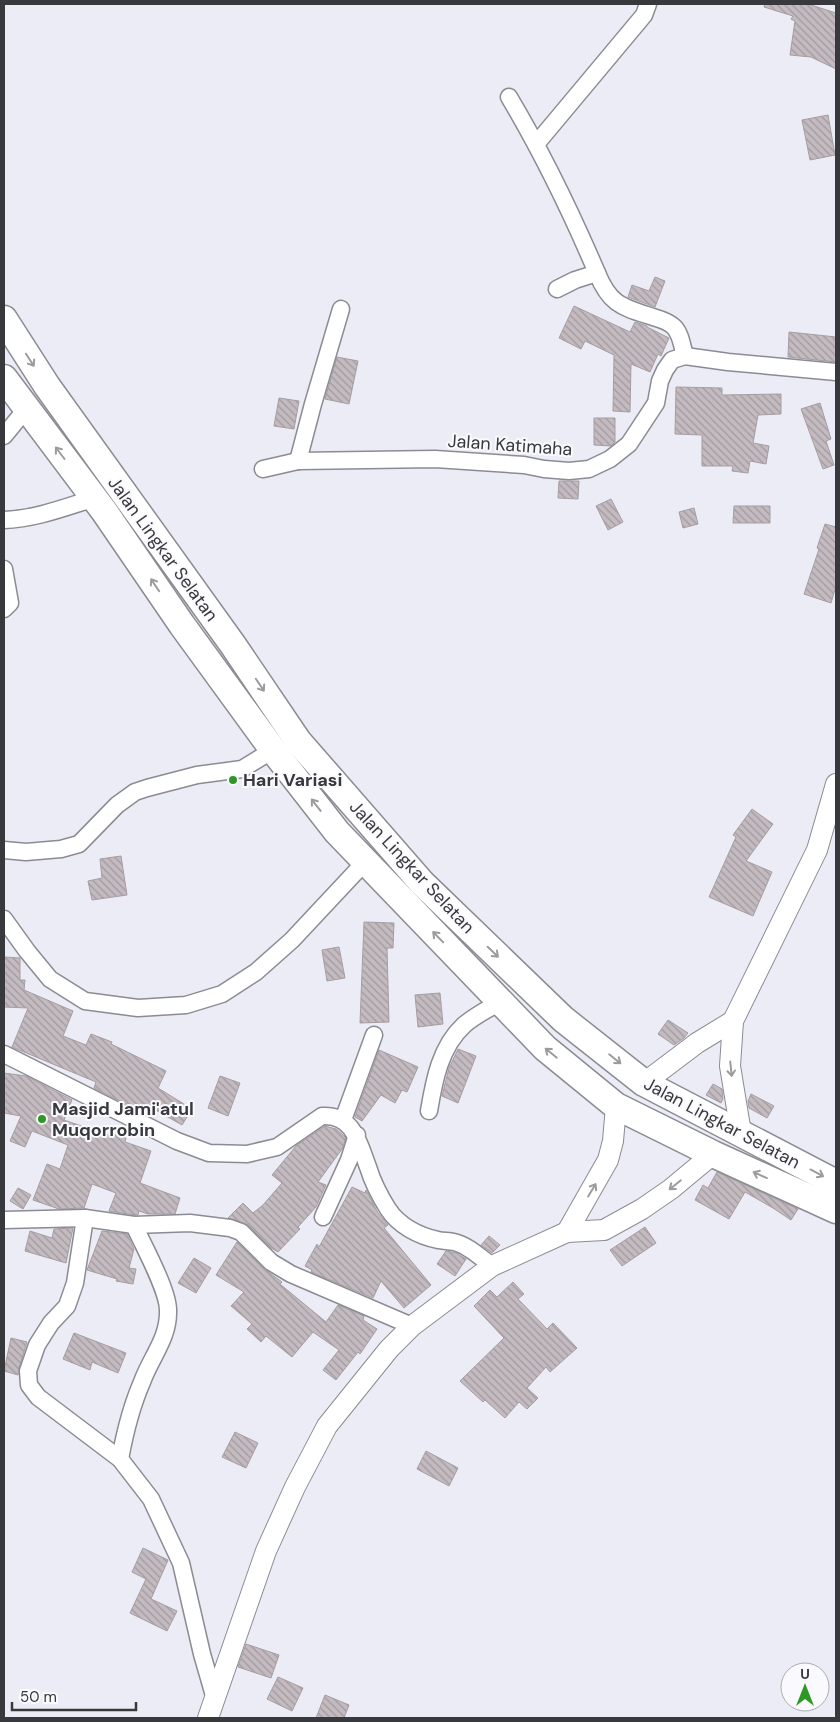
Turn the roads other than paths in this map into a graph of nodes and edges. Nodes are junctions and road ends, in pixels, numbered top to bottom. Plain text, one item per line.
1 (648, 4) edge
2 (509, 97) dead end
3 (537, 143) junction
4 (597, 273) junction
5 (557, 289) dead end
6 (341, 309) dead end
7 (4, 319) edge
8 (684, 356) junction
9 (836, 372) edge
10 (4, 378) edge
11 (26, 409) junction
12 (4, 436) edge
13 (298, 461) junction
14 (264, 469) dead end
15 (95, 498) junction
16 (4, 520) edge
17 (4, 569) edge
18 (4, 609) edge
19 (273, 750) junction
20 (836, 784) edge
21 (362, 815) junction
22 (337, 832) junction
23 (4, 850) edge
24 (365, 862) junction
25 (4, 919) edge
26 (500, 1002) junction
27 (733, 1020) junction
28 (374, 1035) dead end
29 (4, 1054) edge
30 (644, 1083) junction
31 (616, 1106) junction
32 (428, 1111) dead end
33 (343, 1120) junction
34 (741, 1133) junction
35 (357, 1135) junction
36 (713, 1154) junction
37 (836, 1183) edge
38 (836, 1210) edge
39 (323, 1217) dead end
40 (85, 1218) junction
41 (4, 1220) edge
42 (134, 1225) junction
43 (567, 1232) junction
44 (492, 1266) junction
45 (412, 1326) junction
46 (120, 1459) junction
47 (215, 1699) junction
48 (208, 1718) edge

1 - 3 street
2 - 3 street
3 - 4 street
4 - 5 street
4 - 8 street
6 - 13 street
7 -> 21 highway, Jalan Lingkar Selatan
8 - 9 street
8 - 13 street, Jalan Katimaha
10 - 11 highway, Jalan Lingkar Selatan
11 - 12 street
15 -> 11 highway, Jalan Lingkar Selatan
13 - 14 street, Jalan Katimaha
15 - 16 street
19 -> 15 highway, Jalan Lingkar Selatan
17 - 18 street
22 -> 19 highway, Jalan Lingkar Selatan
19 - 23 street
20 - 27 street
21 - 22 highway
21 -> 30 highway, Jalan Lingkar Selatan
22 - 24 highway, Jalan Lingkar Selatan
24 - 25 street
26 -> 24 highway, Jalan Lingkar Selatan
31 -> 26 highway, Jalan Lingkar Selatan
26 - 32 street
27 - 30 street
27 -> 34 street
28 - 33 street
29 - 33 street
30 - 34 highway, Jalan Lingkar Selatan
31 - 36 highway, Jalan Lingkar Selatan
43 -> 31 street
33 - 35 street
34 -> 37 highway, Jalan Lingkar Selatan
35 - 39 street
35 - 44 street
38 -> 36 highway, Jalan Lingkar Selatan
36 -> 43 street
40 - 41 street
40 - 42 street
40 - 46 street
42 - 45 street
42 - 46 street
43 - 44 street
44 - 45 street
45 - 47 street
46 - 47 street
47 - 48 street

